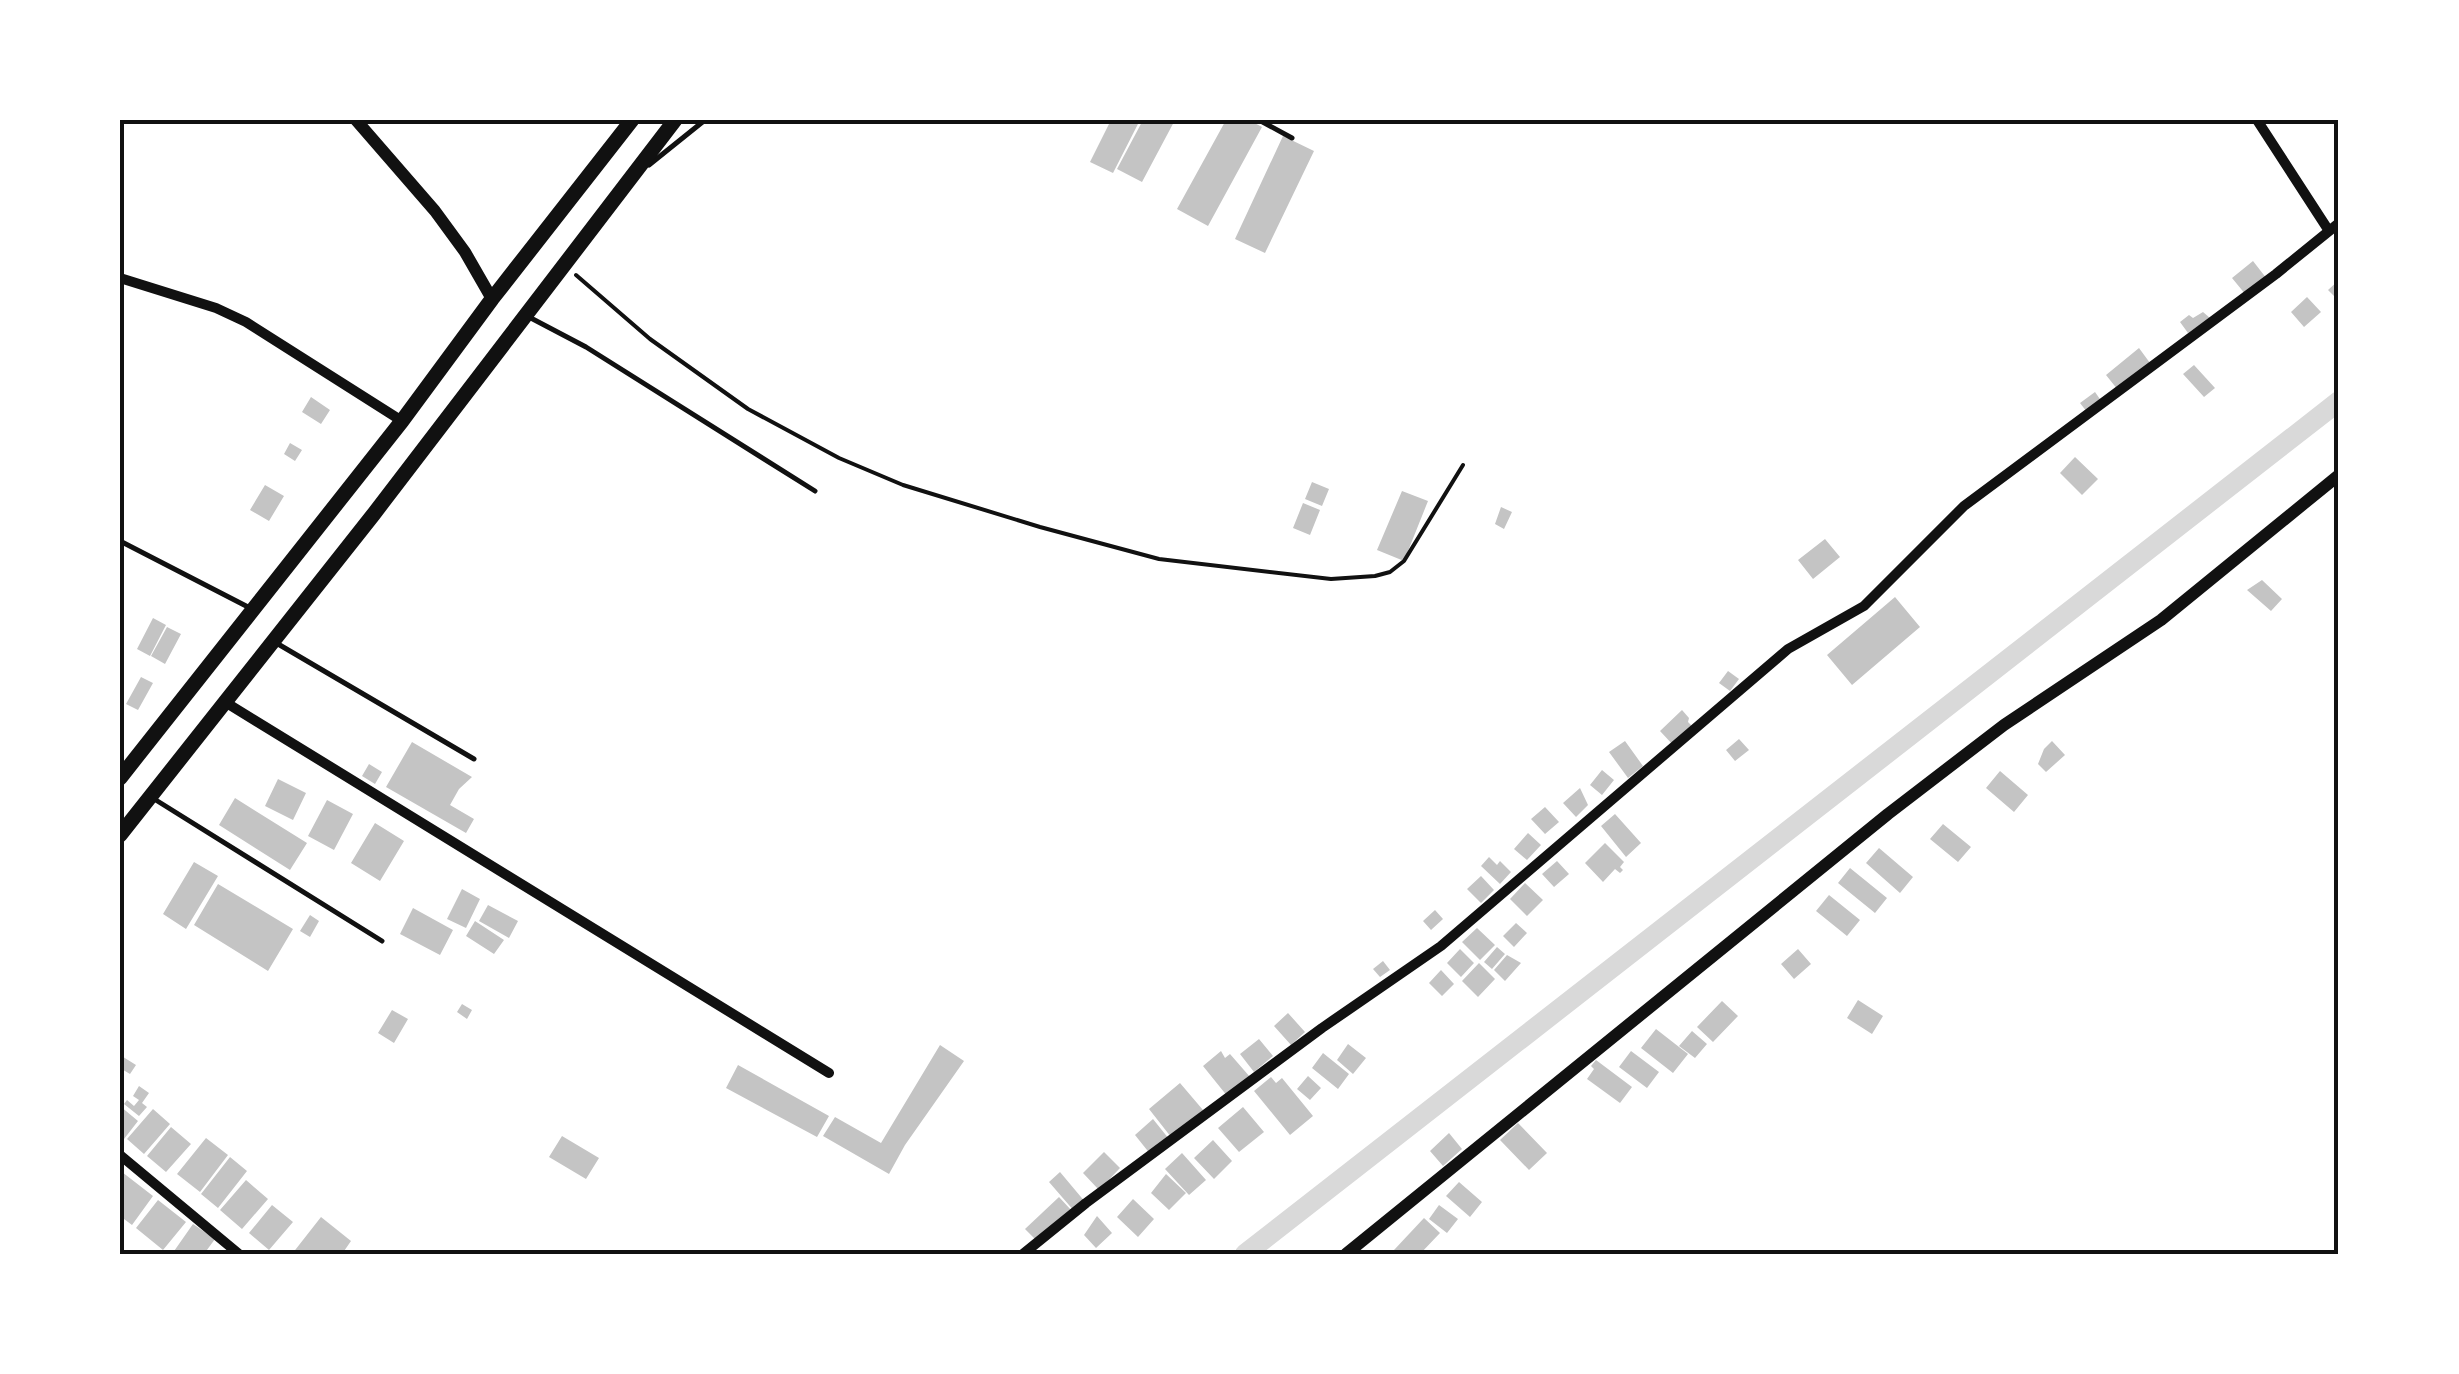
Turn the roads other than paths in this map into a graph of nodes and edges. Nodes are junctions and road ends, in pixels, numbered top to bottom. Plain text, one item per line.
1 (356, 120) edge
2 (632, 120) edge
3 (675, 120) edge
4 (706, 120) edge
5 (1259, 120) edge
6 (2258, 120) edge
7 (1292, 138) dead end
8 (628, 181) junction
9 (2334, 227) edge
10 (120, 278) edge
11 (492, 299) junction
12 (525, 314) junction
13 (402, 421) junction
14 (2339, 475) edge
15 (814, 490) dead end
16 (120, 541) edge
17 (252, 609) junction
18 (272, 640) junction
19 (224, 702) junction
20 (474, 759) dead end
21 (120, 778) edge
22 (151, 796) junction
23 (120, 835) edge
24 (382, 941) dead end
25 (829, 1072) dead end
26 (120, 1154) edge
27 (238, 1254) edge
28 (1023, 1254) edge
29 (1346, 1254) edge

1 - 11 street
2 - 11 highway
3 - 8 highway
4 - 8 lane
5 - 7 lane
6 - 9 street
8 - 12 highway
9 - 28 street
10 - 13 street
11 - 13 highway
12 - 15 lane
12 - 18 highway
13 - 17 highway
14 - 29 street
16 - 17 lane
17 - 21 highway
18 - 19 highway
18 - 20 lane
19 - 22 highway
19 - 25 street
22 - 23 highway
22 - 24 lane
26 - 27 street

